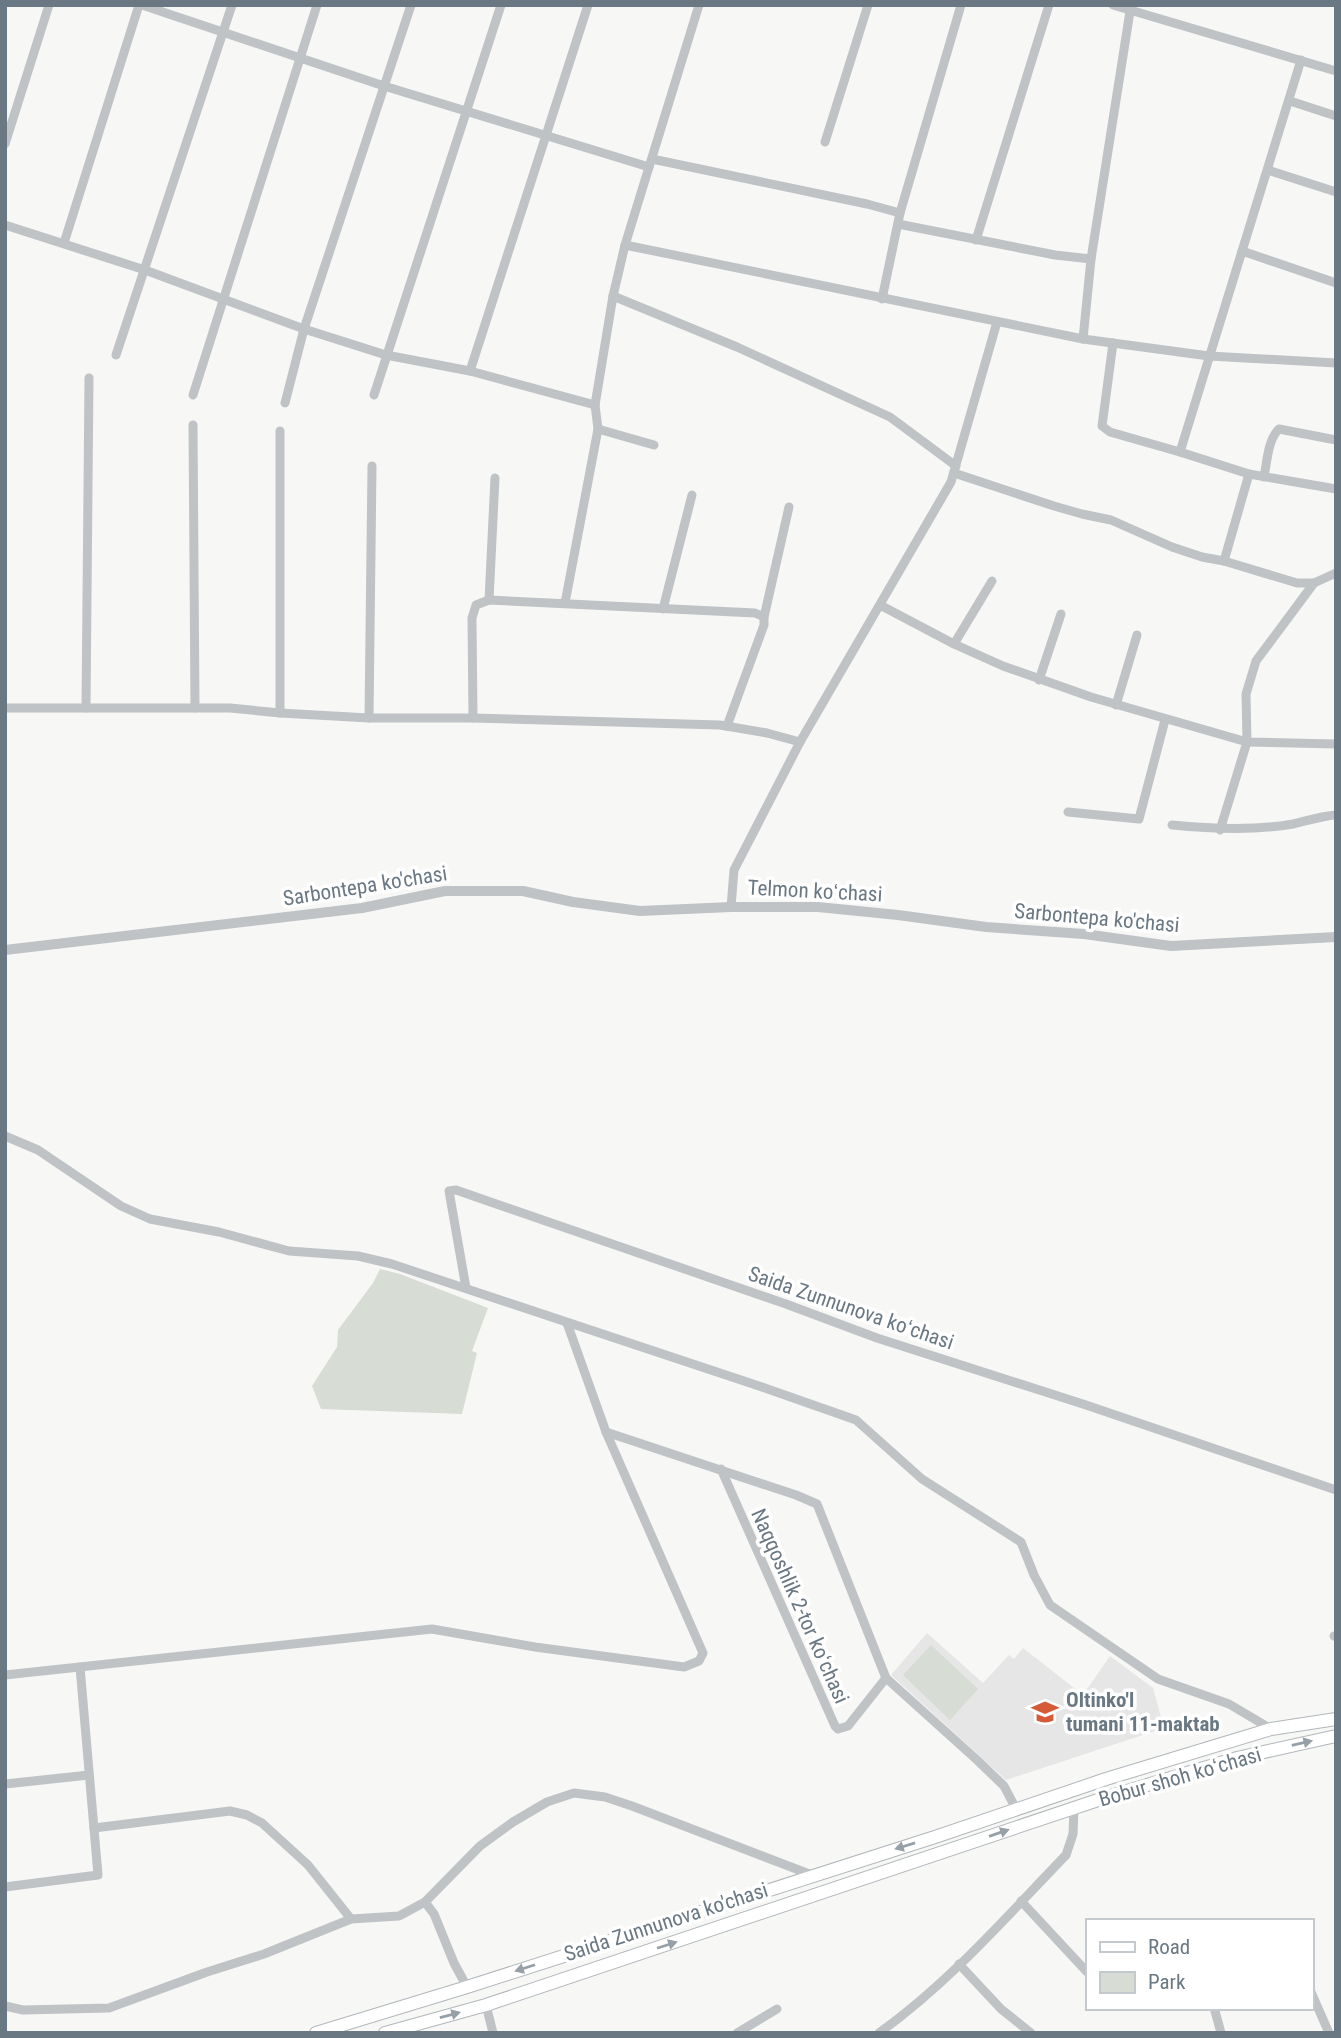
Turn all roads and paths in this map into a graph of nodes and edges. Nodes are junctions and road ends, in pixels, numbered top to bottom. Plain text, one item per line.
1 (49, 5) edge
2 (141, 5) edge
3 (232, 5) edge
4 (317, 5) edge
5 (411, 5) edge
6 (501, 5) edge
7 (588, 5) edge
8 (699, 5) edge
9 (868, 5) edge
10 (961, 5) edge
11 (1049, 5) edge
12 (1113, 5) edge
13 (1131, 8) edge
14 (224, 32) junction
15 (301, 57) junction
16 (1301, 60) junction
17 (1336, 71) edge
18 (384, 86) junction
19 (1290, 101) junction
20 (467, 111) junction
21 (1336, 116) edge
22 (546, 136) junction
23 (825, 142) dead end
24 (5, 144) edge
25 (651, 163) junction
26 (1268, 170) junction
27 (1336, 192) edge
28 (900, 213) junction
29 (898, 224) junction
30 (5, 225) edge
31 (976, 240) junction
32 (64, 243) junction
33 (625, 245) junction
34 (1242, 251) junction
35 (1091, 259) junction
36 (145, 270) junction
37 (1336, 283) edge
38 (613, 296) junction
39 (223, 298) junction
40 (882, 299) junction
41 (997, 322) junction
42 (303, 329) junction
43 (1083, 339) junction
44 (1113, 343) junction
45 (116, 355) dead end
46 (386, 355) junction
47 (1209, 356) junction
48 (1336, 363) edge
49 (470, 371) junction
50 (89, 379) dead end
51 (193, 395) dead end
52 (374, 395) dead end
53 (285, 403) dead end
54 (596, 405) junction
55 (193, 425) dead end
56 (598, 429) junction
57 (280, 431) dead end
58 (1336, 440) edge
59 (654, 446) dead end
60 (1180, 452) junction
61 (372, 466) dead end
62 (955, 469) junction
63 (1249, 474) junction
64 (1265, 477) junction
65 (495, 478) dead end
66 (1336, 489) edge
67 (692, 495) dead end
68 (789, 507) dead end
69 (1224, 561) junction
70 (1336, 573) edge
71 (992, 581) dead end
72 (1314, 583) junction
73 (489, 600) junction
74 (565, 603) junction
75 (880, 605) junction
76 (663, 609) junction
77 (1062, 614) dead end
78 (764, 617) junction
79 (1137, 635) dead end
80 (954, 644) junction
81 (1039, 680) junction
82 (1116, 705) junction
83 (5, 708) edge
84 (86, 708) junction
85 (195, 708) junction
86 (280, 713) junction
87 (369, 718) junction
88 (473, 718) junction
89 (1165, 720) junction
90 (727, 726) junction
91 (800, 742) junction
92 (1247, 742) junction
93 (1336, 744) edge
94 (1068, 812) dead end
95 (1336, 815) edge
96 (1172, 825) dead end
97 (1220, 830) junction
98 (731, 907) junction
99 (898, 915) joint
100 (1336, 937) edge
101 (5, 950) edge
102 (5, 1136) edge
103 (466, 1288) junction
104 (567, 1323) junction
105 (606, 1432) junction
106 (721, 1469) junction
107 (1336, 1490) edge
108 (80, 1667) junction
109 (5, 1675) edge
110 (886, 1678) junction
111 (1336, 1718) edge
112 (1271, 1729) junction
113 (1336, 1736) edge
114 (89, 1775) junction
115 (5, 1784) edge
116 (1074, 1808) junction
117 (1016, 1809) junction
118 (1025, 1824) joint
119 (94, 1828) junction
120 (935, 1837) junction
121 (940, 1854) junction
122 (812, 1875) junction
123 (5, 1887) edge
124 (1021, 1901) junction
125 (425, 1902) junction
126 (351, 1919) junction
127 (959, 1964) junction
128 (1086, 1971) edge
129 (467, 1987) junction
130 (1313, 1997) edge
131 (486, 2005) junction
132 (5, 2006) edge
133 (777, 2009) dead end
134 (1215, 2011) dead end
135 (316, 2033) edge
136 (385, 2033) edge
137 (493, 2033) edge
138 (737, 2033) edge
139 (879, 2033) edge
140 (1031, 2033) edge
141 (1221, 2033) edge
142 (1329, 2033) edge

1 - 24 street
2 - 14 street
2 - 32 street
3 - 14 street
4 - 15 street
5 - 18 street
6 - 20 street
7 - 22 street
8 - 25 street
9 - 23 street
10 - 28 street
11 - 31 street
12 - 13 street
13 - 16 street
13 - 35 street
14 - 15 street
14 - 36 street
15 - 18 street
15 - 39 street
16 - 17 street
16 - 19 street
18 - 20 street
18 - 42 street
19 - 21 street
19 - 26 street
20 - 22 street
20 - 46 street
22 - 25 street
22 - 49 street
25 - 28 street
25 - 33 street
26 - 27 street
26 - 34 street
28 - 29 street
29 - 31 street
29 - 40 street
30 - 32 street
31 - 35 street
32 - 36 street
33 - 38 street
33 - 40 street
34 - 37 street
34 - 47 street
35 - 43 street
36 - 39 street
36 - 45 street
38 - 54 street
38 - 62 street
39 - 42 street
39 - 51 street
40 - 41 street
41 - 43 street
41 - 62 street
42 - 46 street
42 - 53 street
43 - 44 street
44 - 47 street
44 - 60 street
46 - 49 street
46 - 52 street
47 - 48 street
47 - 60 street
49 - 54 street
50 - 84 street
54 - 56 street
55 - 85 street
56 - 59 street
56 - 74 street
57 - 86 street
58 - 64 street
60 - 63 street
61 - 87 street
62 - 69 street
62 - 75 street
63 - 64 street
63 - 69 street
64 - 66 street
65 - 73 street
67 - 76 street
68 - 78 street
69 - 72 street
70 - 72 street
71 - 80 street
72 - 92 street
73 - 74 street
73 - 88 street
74 - 76 street
75 - 80 street
75 - 91 street
76 - 78 street
77 - 81 street
78 - 90 street
79 - 82 street
80 - 81 street
81 - 82 street
82 - 89 street
83 - 84 street
84 - 85 street
85 - 86 street
86 - 87 street
87 - 88 street
88 - 90 street
89 - 92 street
89 - 94 street
90 - 91 street
91 - 98 street
92 - 93 street
92 - 97 street
95 - 97 street
96 - 97 street
98 - 99 street, Telmon koʻchasi
98 - 101 street, Sarbontepa ko'chasi
99 - 100 street, Sarbontepa ko'chasi
102 - 103 street
103 - 104 street
103 - 107 street, Saida Zunnunova koʻchasi
104 - 105 street
104 - 112 street
105 - 106 street
105 - 108 street
106 - 110 street
106 - 110 street, Naqqoshlik 2-tor koʻchasi
108 - 109 street
108 - 114 street
110 - 117 street
111 - 112 main road, Bobur shoh koʻchasi
112 - 117 main road, Bobur shoh koʻchasi
116 -> 113 main road, Bobur shoh koʻchasi
114 - 115 street
114 - 119 street
116 - 118 main road, Bobur shoh koʻchasi
116 - 124 street
117 - 120 main road, Saida Zunnunova ko'chasi
121 -> 118 main road, Saida Zunnunova ko'chasi
119 - 123 street
119 - 126 street
120 - 121 main road
120 -> 122 main road, Saida Zunnunova ko'chasi
131 -> 121 main road, Saida Zunnunova ko'chasi
122 - 125 street
122 -> 129 main road, Saida Zunnunova ko'chasi
124 - 127 street
124 - 128 street
125 - 126 street
125 - 129 street
126 - 132 street
127 - 139 street
127 - 140 street
129 - 135 main road, Saida Zunnunova ko'chasi
130 - 142 street
136 -> 131 main road, Saida Zunnunova ko'chasi
131 - 137 street
133 - 138 street
134 - 141 street

